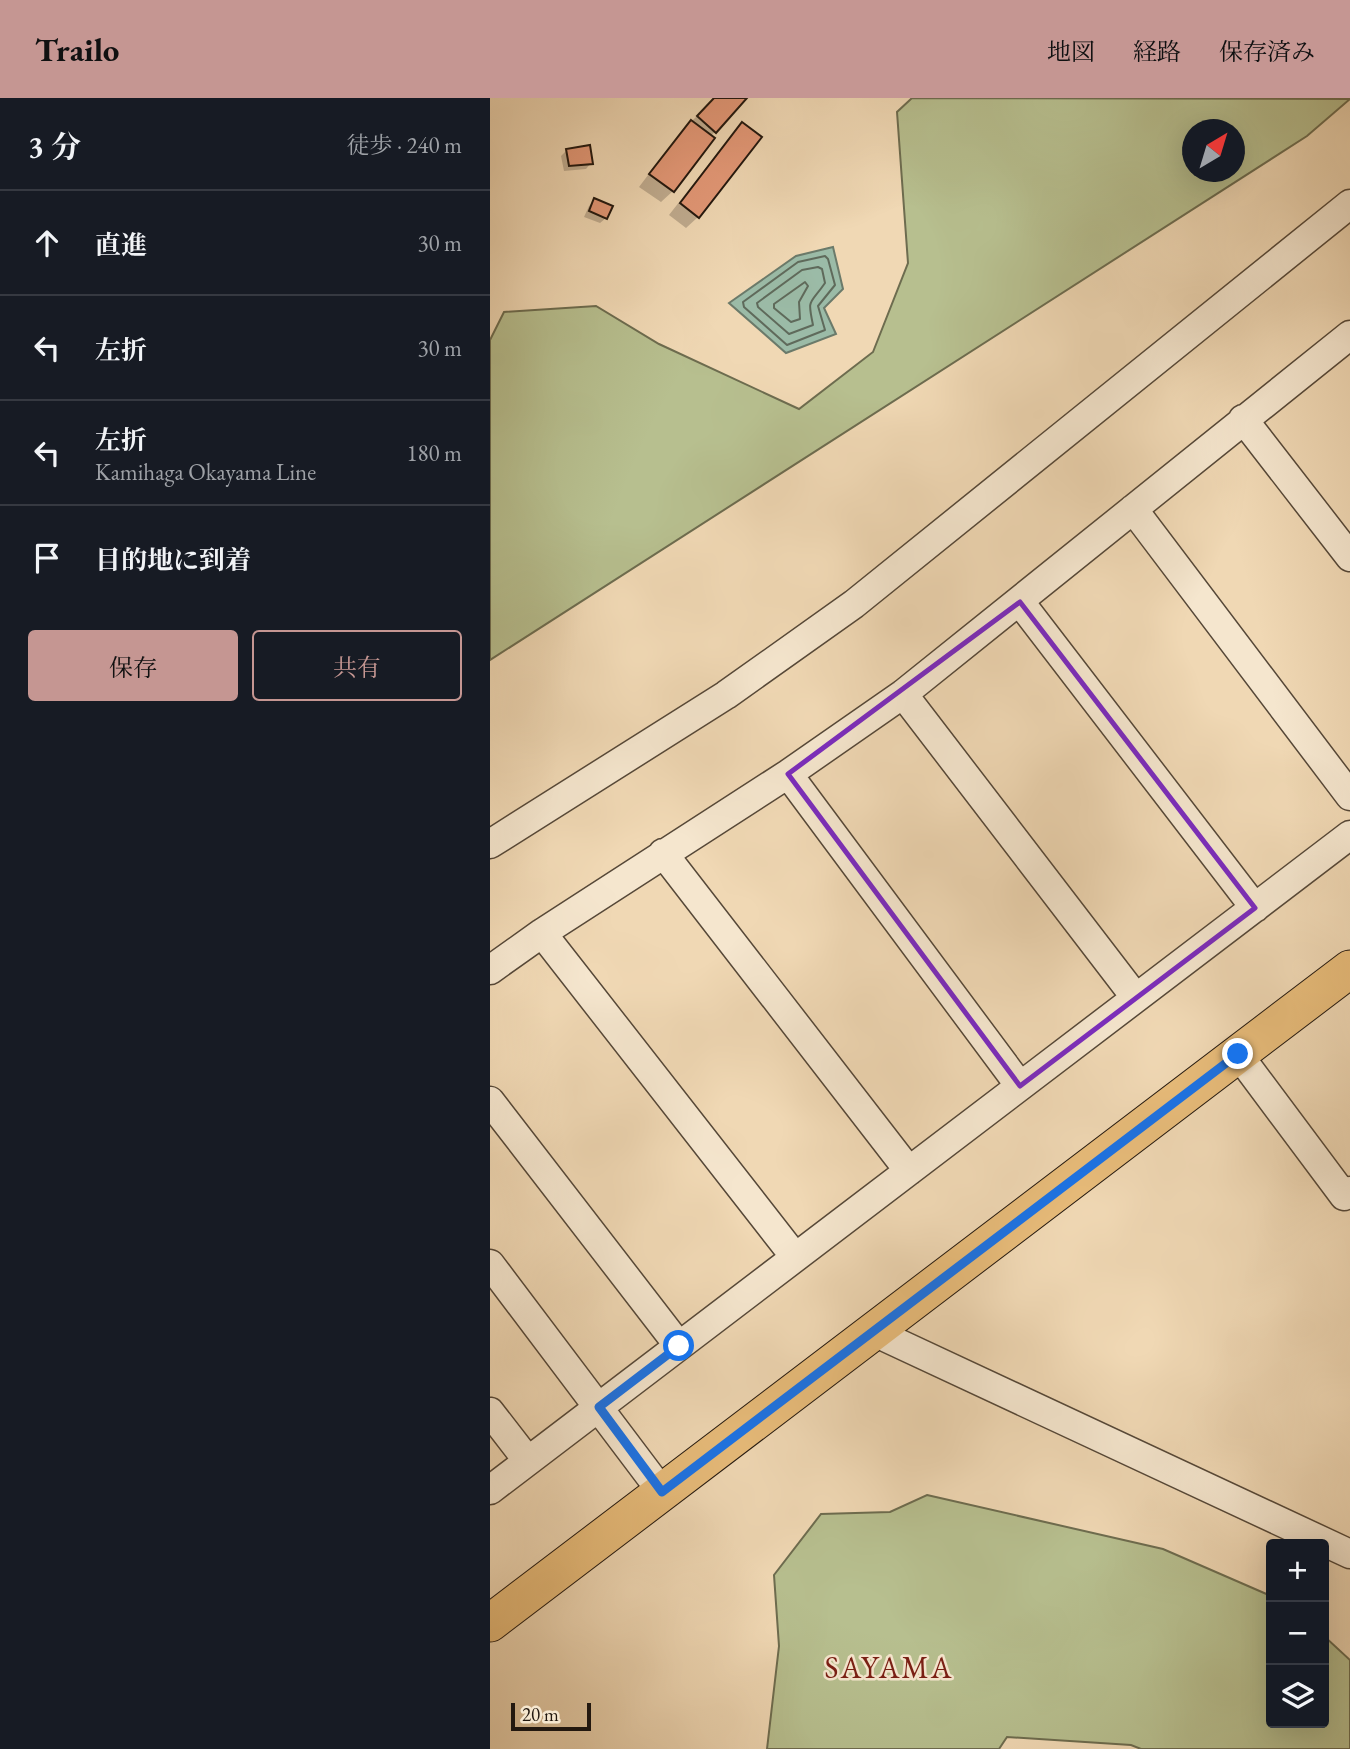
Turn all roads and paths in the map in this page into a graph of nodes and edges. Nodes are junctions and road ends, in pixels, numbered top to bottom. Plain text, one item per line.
1 (1350, 204) edge
2 (1350, 335) edge
3 (1243, 419) junction
4 (1133, 509) junction
5 (1350, 557) edge
6 (1020, 602) junction
7 (903, 694) junction
8 (788, 774) junction
9 (1350, 796) edge
10 (1350, 835) edge
11 (490, 844) edge
12 (663, 853) junction
13 (1255, 908) junction
14 (542, 933) junction
15 (1350, 969) edge
16 (490, 970) edge
17 (1136, 998) junction
18 (1238, 1054) junction
19 (1020, 1086) junction
20 (490, 1101) edge
21 (909, 1171) junction
22 (1350, 1191) edge
23 (796, 1257) junction
24 (490, 1264) edge
25 (872, 1331) junction
26 (679, 1346) junction
27 (599, 1407) junction
28 (490, 1412) edge
29 (528, 1461) junction
30 (490, 1490) edge
31 (662, 1492) junction
32 (1350, 1554) edge
33 (490, 1623) edge

1 - 11 street
2 - 3 street
3 - 4 street
3 - 5 street
4 - 6 street
4 - 9 street
6 - 7 street
6 - 13 street
7 - 8 street
7 - 17 street
8 - 12 street
8 - 19 street
10 - 13 street
12 - 14 street
12 - 21 street
13 - 17 street
14 - 16 street
14 - 23 street
15 - 18 main road
17 - 19 street
18 - 22 street
18 - 25 main road
19 - 21 street
20 - 26 street
21 - 23 street
23 - 26 street
24 - 27 street
25 - 31 main road
25 - 32 street
26 - 27 street
27 - 29 street
27 - 31 street
28 - 29 street
29 - 30 street
31 - 33 main road

